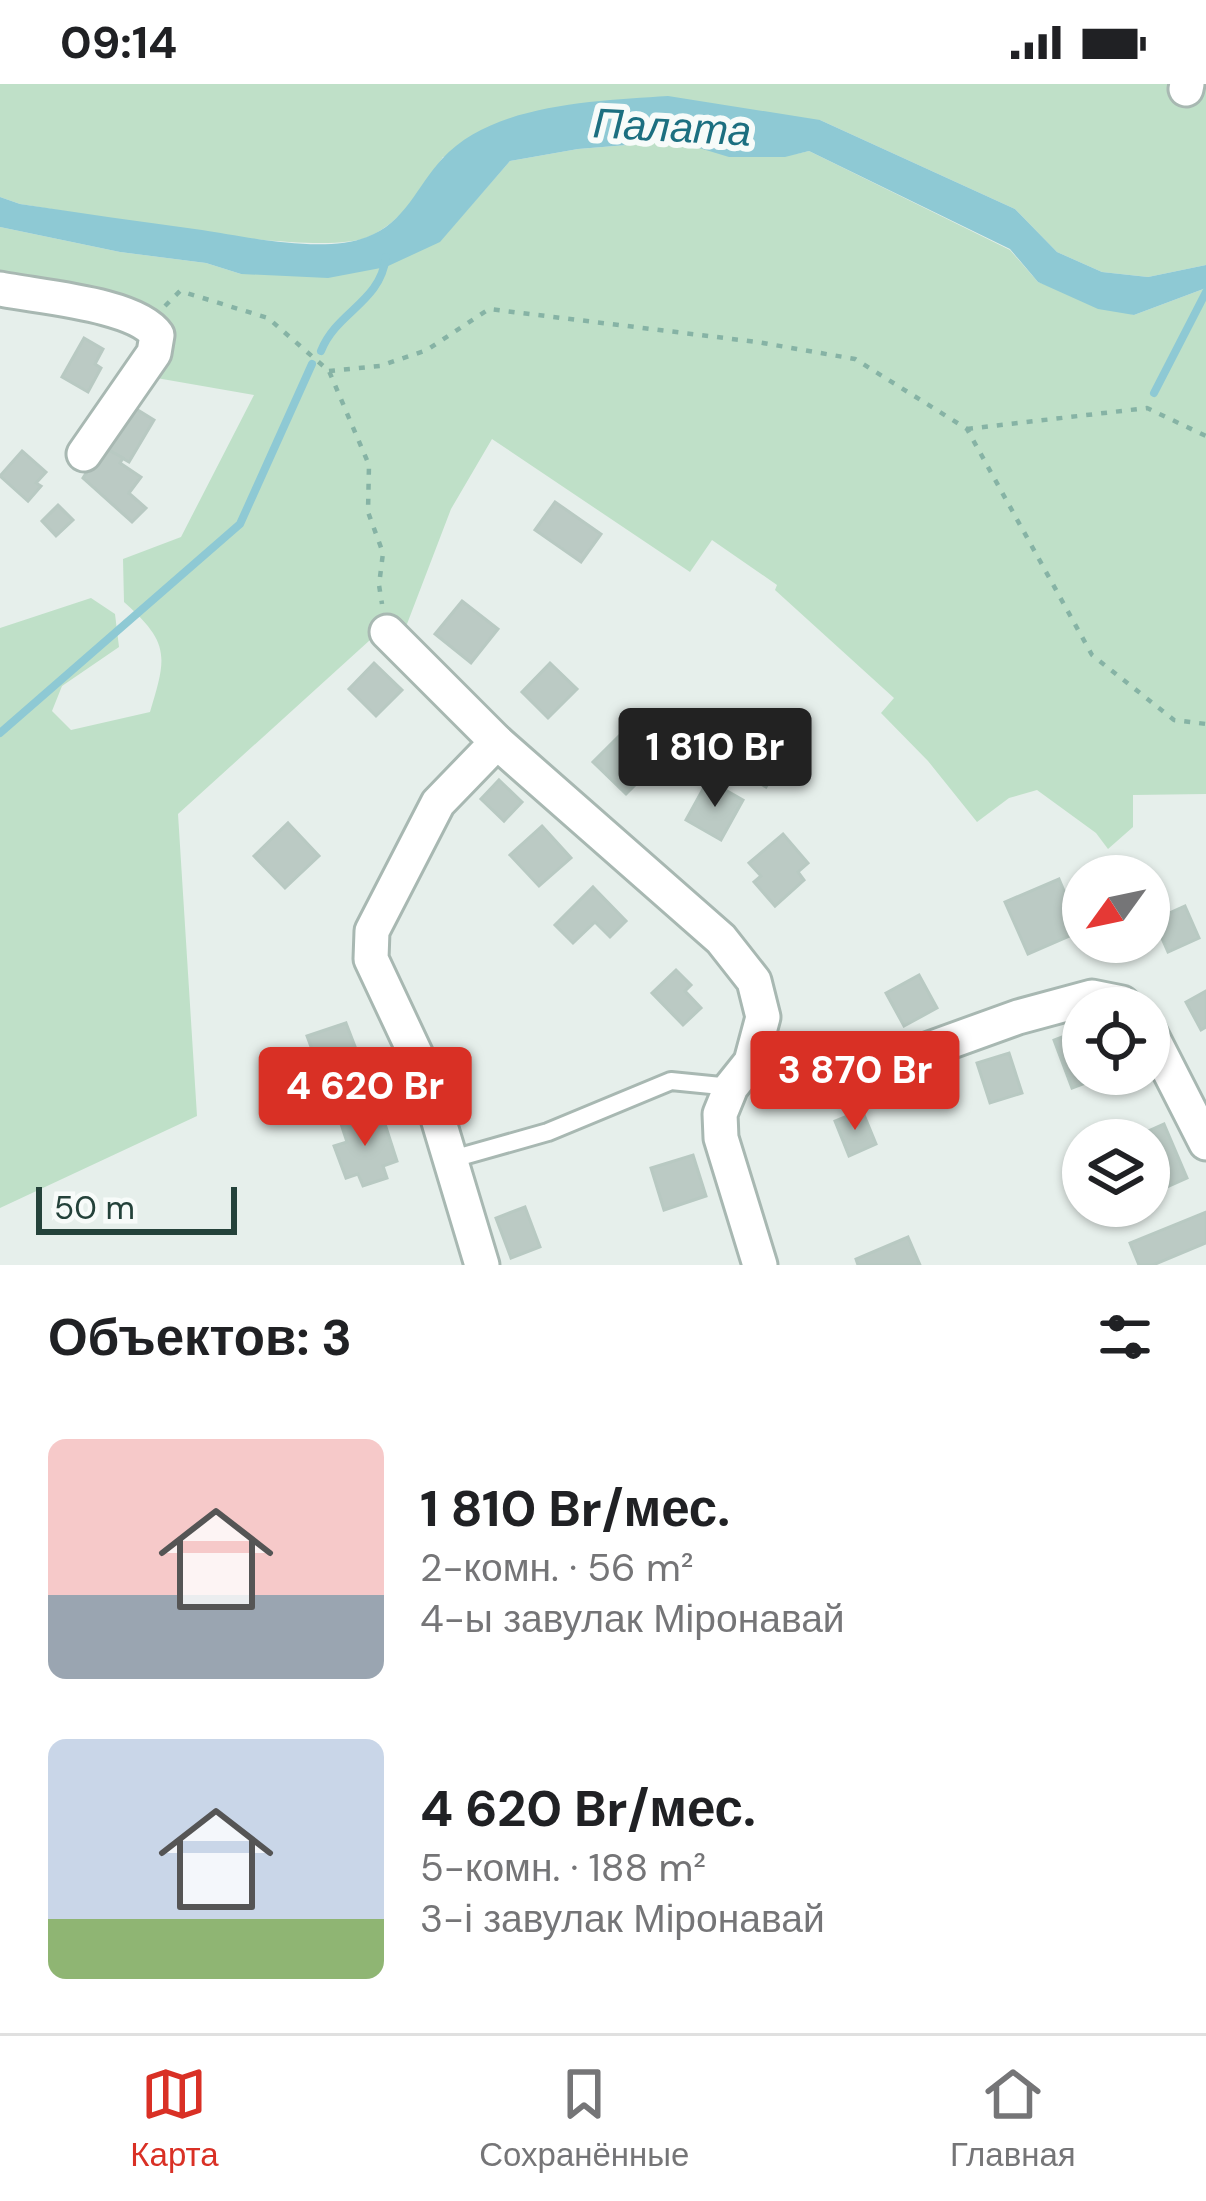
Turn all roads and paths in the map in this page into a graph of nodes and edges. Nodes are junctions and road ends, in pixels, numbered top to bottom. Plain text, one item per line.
1 (0, 289) edge
2 (148, 322) junction
3 (329, 371) junction
4 (967, 429) junction
5 (1206, 436) edge
6 (84, 454) dead end
7 (387, 632) joint
8 (1206, 724) edge
9 (496, 742) junction
10 (1062, 1006) edge
11 (1170, 1072) edge
12 (741, 1074) junction
13 (1206, 1143) edge
14 (449, 1160) junction
15 (482, 1265) edge
16 (760, 1265) edge

1 - 2 street
2 - 3 path
2 - 6 street
3 - 4 path
3 - 7 path
4 - 5 path
4 - 8 path
7 - 9 street
9 - 12 street
9 - 14 street
10 - 12 street
11 - 13 street
12 - 14 lane
12 - 16 street
14 - 15 street

